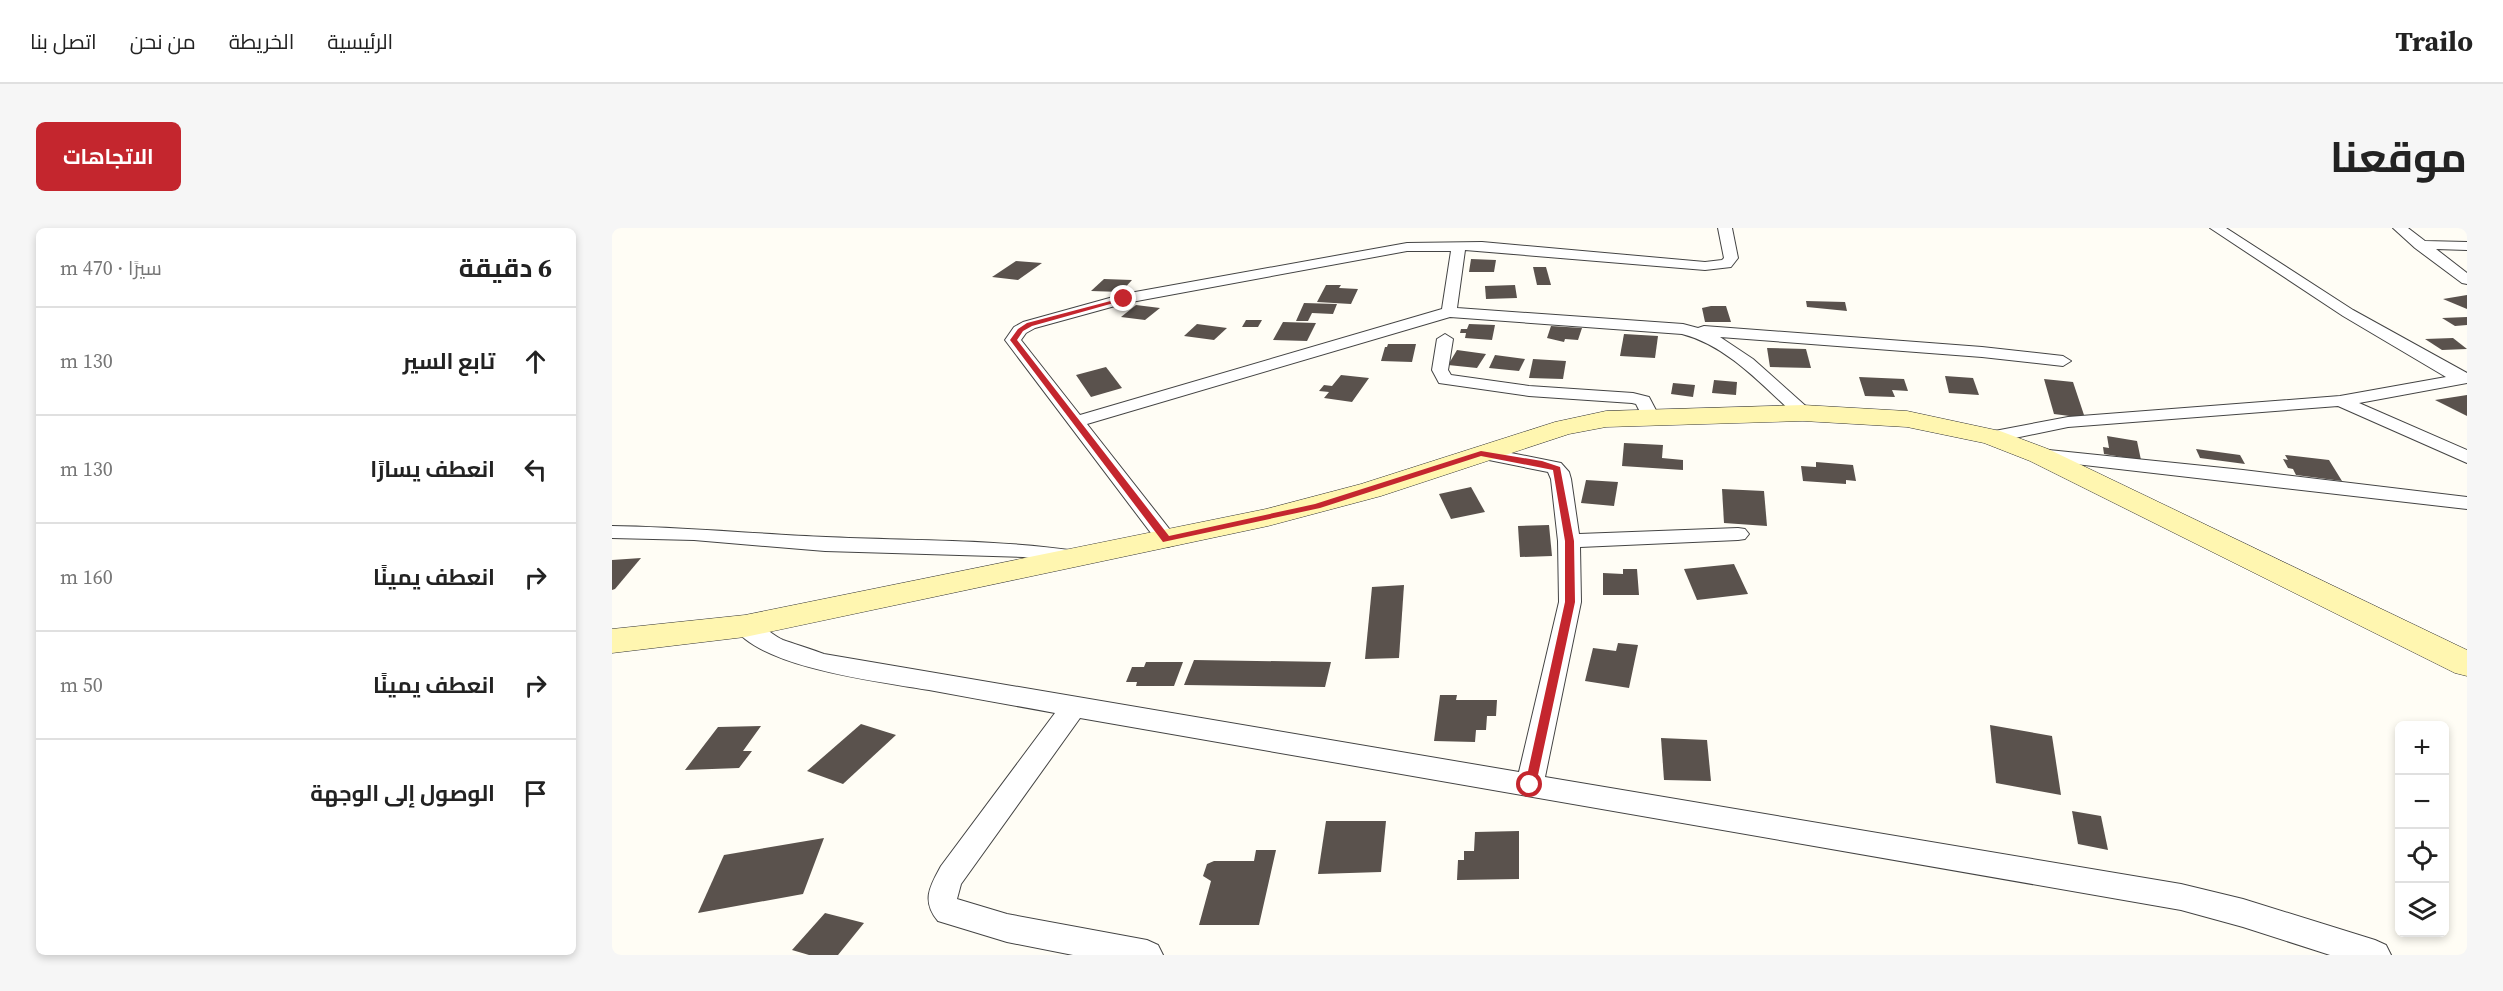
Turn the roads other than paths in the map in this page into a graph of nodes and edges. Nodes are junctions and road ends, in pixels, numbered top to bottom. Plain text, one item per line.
1 (1725, 228) edge
2 (2217, 228) edge
3 (2400, 228) edge
4 (2420, 244) junction
5 (1459, 245) junction
6 (2467, 246) edge
7 (2467, 280) edge
8 (1449, 312) junction
9 (1694, 330) junction
10 (1445, 339) dead end
11 (2062, 361) dead end
12 (2464, 378) edge
13 (2340, 401) junction
14 (1803, 413) junction
15 (1650, 416) junction
16 (1076, 422) junction
17 (1991, 437) junction
18 (1481, 453) junction
19 (2039, 456) junction
20 (2467, 457) edge
21 (2467, 503) edge
22 (612, 532) edge
23 (1738, 534) dead end
24 (1167, 540) junction
25 (1569, 541) junction
26 (1078, 558) junction
27 (745, 626) junction
28 (612, 641) edge
29 (2467, 664) edge
30 (1074, 707) junction
31 (1530, 785) junction
32 (1147, 955) edge
33 (2375, 955) edge

1 - 5 street
2 - 12 street
3 - 4 street
4 - 6 street
4 - 7 street
5 - 8 street
5 - 16 street
8 - 9 street
8 - 16 street
9 - 11 street
9 - 14 street
10 - 15 street
12 - 13 street
13 - 17 street
13 - 20 street
14 - 15 street
14 - 17 street
15 - 18 street
16 - 24 street
17 - 19 street
18 - 24 street
18 - 25 street
19 - 21 street
19 - 29 street
22 - 26 street
23 - 25 street
24 - 26 street
25 - 31 street
26 - 27 street
27 - 28 street
27 - 30 street
30 - 31 street
30 - 32 street
31 - 33 street

